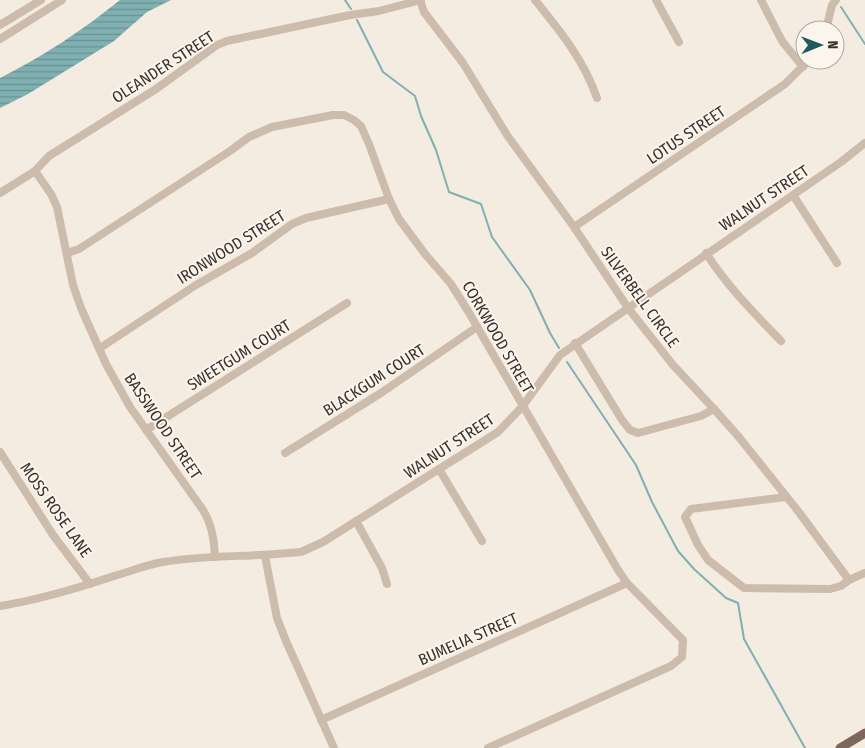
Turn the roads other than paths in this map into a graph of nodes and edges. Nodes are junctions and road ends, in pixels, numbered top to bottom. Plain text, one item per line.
1 (41, 0) edge
2 (62, 0) edge
3 (421, 0) edge
4 (535, 0) edge
5 (656, 0) edge
6 (761, 0) edge
7 (836, 0) edge
8 (828, 20) edge
9 (0, 26) edge
10 (0, 39) edge
11 (679, 42) dead end
12 (795, 57) edge
13 (800, 70) edge
14 (597, 98) dead end
15 (865, 143) edge
16 (35, 171) junction
17 (0, 193) edge
18 (793, 195) junction
19 (389, 199) junction
20 (574, 227) junction
21 (67, 253) junction
22 (706, 253) junction
23 (838, 263) dead end
24 (347, 303) dead end
25 (628, 308) junction
26 (477, 328) junction
27 (780, 341) dead end
28 (575, 343) junction
29 (100, 348) junction
30 (522, 406) junction
31 (714, 408) junction
32 (146, 430) junction
33 (285, 453) dead end
34 (1, 456) edge
35 (439, 469) junction
36 (786, 497) junction
37 (356, 521) junction
38 (482, 541) dead end
39 (265, 556) junction
40 (215, 557) junction
41 (865, 573) edge
42 (849, 580) junction
43 (627, 582) junction
44 (90, 584) junction
45 (387, 584) dead end
46 (0, 606) edge
47 (321, 720) junction
48 (865, 733) edge
49 (334, 748) edge
50 (488, 748) edge
51 (840, 748) edge

1 - 9 street
2 - 10 street
3 - 16 street, OLEANDER STREET
3 - 20 street, SILVERBELL CIRCLE
4 - 14 street
5 - 11 street
6 - 12 street
7 - 8 street
13 - 20 street, LOTUS STREET
15 - 18 street, WALNUT STREET
16 - 17 street, OLEANDER STREET
16 - 21 street, BASSWOOD STREET
18 - 22 street, WALNUT STREET
18 - 23 street
19 - 21 street, CORKWOOD STREET
19 - 26 street, CORKWOOD STREET
19 - 29 street, IRONWOOD STREET
20 - 25 street, SILVERBELL CIRCLE
21 - 29 street, BASSWOOD STREET
22 - 25 street, WALNUT STREET
22 - 27 street
24 - 32 street, SWEETGUM COURT
25 - 28 street, WALNUT STREET
25 - 31 street, SILVERBELL CIRCLE
26 - 30 street, CORKWOOD STREET
26 - 33 street, BLACKGUM COURT
28 - 30 street, WALNUT STREET
28 - 31 street
29 - 32 street, BASSWOOD STREET
30 - 35 street, WALNUT STREET
30 - 43 street, CORKWOOD STREET
31 - 36 street, SILVERBELL CIRCLE
32 - 40 street, BASSWOOD STREET
34 - 44 street, MOSS ROSE LANE
35 - 37 street, WALNUT STREET
35 - 38 street
36 - 42 street, SILVERBELL CIRCLE
36 - 42 street
37 - 39 street, WALNUT STREET
37 - 45 street
39 - 40 street, WALNUT STREET
39 - 47 street
40 - 44 street, WALNUT STREET
41 - 42 street
43 - 47 street, BUMELIA STREET
43 - 50 street, CORKWOOD STREET
44 - 46 street, WALNUT STREET
47 - 49 street
48 - 51 main road

